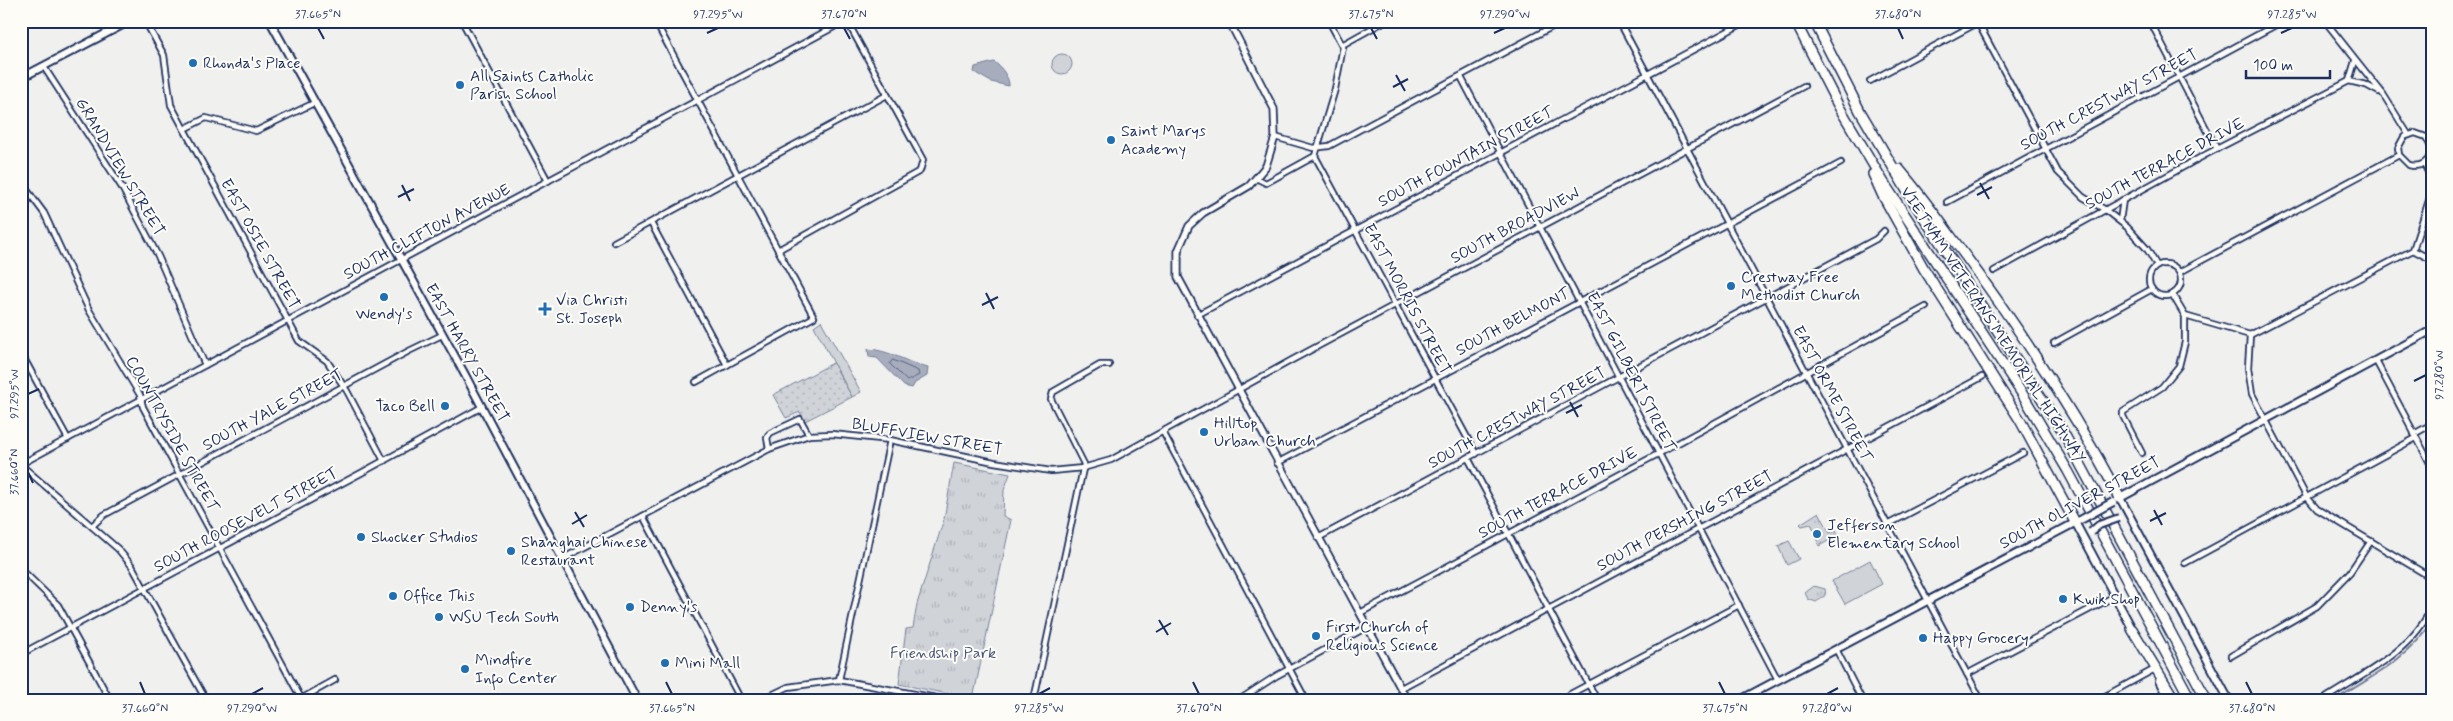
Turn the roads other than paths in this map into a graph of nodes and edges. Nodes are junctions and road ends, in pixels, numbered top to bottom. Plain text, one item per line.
1 (130, 21) edge
2 (146, 21) edge
3 (270, 21) edge
4 (462, 21) edge
5 (655, 21) edge
6 (667, 21) edge
7 (846, 21) edge
8 (1229, 21) edge
9 (1329, 21) edge
10 (1385, 21) edge
11 (1563, 21) edge
12 (1619, 21) edge
13 (1747, 21) edge
14 (1795, 21) edge
15 (1814, 21) edge
16 (2150, 21) edge
17 (2283, 21) edge
18 (2325, 21) edge
19 (1978, 22) edge
20 (658, 26) junction
21 (1342, 45) junction
22 (2355, 60) junction
23 (44, 67) junction
24 (1647, 74) junction
25 (1461, 77) junction
26 (2179, 77) junction
27 (21, 78) edge
28 (1870, 81) dead end
29 (2349, 81) junction
30 (1804, 86) dead end
31 (2383, 94) junction
32 (887, 95) junction
33 (698, 100) junction
34 (314, 103) junction
35 (184, 129) junction
36 (2408, 134) junction
37 (1275, 137) junction
38 (2430, 140) edge
39 (1317, 148) junction
40 (1687, 148) junction
41 (1863, 148) junction
42 (1881, 148) junction
43 (2045, 149) junction
44 (2217, 149) junction
45 (2432, 149) edge
46 (1501, 152) junction
47 (2399, 155) junction
48 (1315, 156) junction
49 (1841, 163) dead end
50 (2424, 164) junction
51 (738, 175) junction
52 (1256, 178) junction
53 (2432, 180) edge
54 (548, 181) junction
55 (21, 182) edge
56 (2432, 191) edge
57 (2123, 200) junction
58 (1947, 202) dead end
59 (2105, 210) junction
60 (2120, 221) junction
61 (651, 223) junction
62 (1727, 223) junction
63 (1540, 226) junction
64 (1355, 231) junction
65 (1884, 231) dead end
66 (614, 242) dead end
67 (778, 250) junction
68 (2413, 250) junction
69 (400, 260) junction
70 (2432, 260) edge
71 (2156, 266) junction
72 (1994, 271) dead end
73 (2180, 272) junction
74 (2152, 289) junction
75 (2172, 294) junction
76 (1767, 298) junction
77 (1580, 300) junction
78 (1394, 305) junction
79 (1926, 307) dead end
80 (1197, 315) junction
81 (2185, 316) junction
82 (288, 321) junction
83 (2432, 330) edge
84 (442, 335) junction
85 (2250, 335) junction
86 (2054, 342) dead end
87 (21, 353) edge
88 (2376, 361) junction
89 (28, 365) junction
90 (206, 365) junction
91 (726, 365) junction
92 (1109, 365) dead end
93 (21, 368) edge
94 (1806, 373) junction
95 (1620, 377) junction
96 (1982, 377) dead end
97 (1434, 379) junction
98 (696, 382) dead end
99 (344, 386) junction
100 (1238, 389) junction
101 (141, 399) junction
102 (482, 407) junction
103 (2265, 420) junction
104 (2432, 424) edge
105 (1162, 432) junction
106 (809, 435) junction
107 (2415, 436) junction
108 (68, 438) junction
109 (890, 440) junction
110 (769, 448) junction
111 (1846, 449) junction
112 (2023, 453) dead end
113 (2142, 453) dead end
114 (1476, 454) junction
115 (1658, 454) junction
116 (1468, 458) junction
117 (384, 461) junction
118 (1278, 463) junction
119 (21, 464) edge
120 (2432, 467) edge
121 (1083, 468) junction
122 (180, 474) junction
123 (2306, 496) junction
124 (2117, 500) junction
125 (643, 516) junction
126 (2076, 522) junction
127 (1887, 525) junction
128 (2135, 525) junction
129 (92, 526) junction
130 (1698, 528) junction
131 (1508, 533) junction
132 (1318, 538) junction
133 (2371, 541) junction
134 (220, 548) junction
135 (2090, 548) junction
136 (562, 559) junction
137 (2185, 563) dead end
138 (21, 569) edge
139 (2432, 578) edge
140 (145, 588) junction
141 (2115, 596) junction
142 (1927, 600) junction
143 (1739, 605) junction
144 (2432, 606) edge
145 (1549, 608) junction
146 (1360, 613) junction
147 (71, 627) junction
148 (1367, 627) junction
149 (2132, 629) junction
150 (1836, 649) junction
151 (21, 654) edge
152 (2231, 656) dead end
153 (1290, 669) junction
154 (2153, 670) junction
155 (1967, 674) junction
156 (335, 680) dead end
157 (839, 680) junction
158 (1778, 680) junction
159 (1589, 684) junction
160 (1401, 688) junction
161 (301, 699) edge
162 (1742, 699) edge
163 (110, 700) edge
164 (206, 700) edge
165 (637, 700) edge
166 (741, 700) edge
167 (761, 700) edge
168 (947, 700) edge
169 (1034, 700) edge
170 (1240, 700) edge
171 (1306, 700) edge
172 (1407, 700) edge
173 (1559, 700) edge
174 (1598, 700) edge
175 (1862, 700) edge
176 (1980, 700) edge
177 (2098, 700) edge
178 (2169, 700) edge
179 (2175, 700) edge
180 (2191, 700) edge
181 (2207, 700) edge
182 (2229, 700) edge
183 (2323, 700) edge

1 - 23 main road
2 - 35 street, EAST OSIE STREET
3 - 34 main road, EAST HARRY STREET
4 - 54 street
5 - 20 street
6 - 20 street
7 - 32 street
7 - 33 street, SOUTH CLIFTON AVENUE
8 - 37 street
9 - 21 street
10 - 21 street
11 - 25 street
12 - 24 street, EAST ORME STREET
13 - 24 street, SOUTH FOUNTAIN STREET
14 - 41 highway, VIETNAM VETERANS MEMORIAL HIGHWAY
15 - 42 highway, VIETNAM VETERANS MEMORIAL HIGHWAY
16 - 26 street
17 - 26 street, SOUTH CRESTWAY STREET
18 - 22 street
19 - 28 street
19 - 43 street
20 - 33 street
21 - 39 street
22 - 29 street
22 - 31 street
23 - 27 main road
23 - 90 street, GRANDVIEW STREET
24 - 40 street, EAST ORME STREET
24 - 46 street, SOUTH FOUNTAIN STREET
25 - 39 street
25 - 46 street, EAST GILBERT STREET
26 - 43 street, SOUTH CRESTWAY STREET
26 - 44 street
29 - 31 street
29 - 44 street, SOUTH TERRACE DRIVE
30 - 40 street, SOUTH BROADVIEW
31 - 36 street
32 - 51 street
32 - 67 street
33 - 51 street
33 - 54 street, SOUTH CLIFTON AVENUE
34 - 35 street
34 - 69 main road, EAST HARRY STREET
35 - 82 street, EAST OSIE STREET
36 - 38 street
36 - 47 street
37 - 39 street
37 - 52 street
38 - 45 street
39 - 48 street
40 - 62 street, EAST ORME STREET
40 - 63 street, SOUTH BROADVIEW
41 - 126 highway
41 - 180 highway, VIETNAM VETERANS MEMORIAL HIGHWAY
42 - 124 highway
42 - 181 highway, VIETNAM VETERANS MEMORIAL HIGHWAY
43 - 58 street, SOUTH CRESTWAY STREET
43 - 59 street
44 - 57 street, SOUTH TERRACE DRIVE
45 - 50 street
46 - 63 street, EAST GILBERT STREET
46 - 64 street, SOUTH FOUNTAIN STREET
47 - 50 street
47 - 73 street
48 - 52 street
48 - 64 street, EAST MORRIS STREET
49 - 62 street, SOUTH BELMONT
50 - 53 street
51 - 61 street
51 - 67 street
52 - 80 street
54 - 69 street, SOUTH CLIFTON AVENUE
55 - 101 street, COUNTRYSIDE STREET
56 - 68 street
57 - 59 street, SOUTH TERRACE DRIVE
57 - 60 street
59 - 60 street
59 - 72 street, SOUTH TERRACE DRIVE
60 - 71 street
61 - 66 street
61 - 91 street
62 - 76 street, EAST ORME STREET
62 - 77 street, SOUTH BELMONT
63 - 77 street, EAST GILBERT STREET
63 - 78 street, SOUTH BROADVIEW
64 - 78 street, EAST MORRIS STREET
64 - 80 street, SOUTH FOUNTAIN STREET
65 - 76 street, SOUTH CRESTWAY STREET
67 - 91 street
68 - 70 street
68 - 85 street
69 - 82 street, SOUTH CLIFTON AVENUE
69 - 84 main road, EAST HARRY STREET
71 - 73 street
71 - 74 street
73 - 75 street
74 - 75 street
74 - 86 street
75 - 81 street
76 - 94 street, EAST ORME STREET
76 - 95 street, SOUTH CRESTWAY STREET
77 - 95 street, EAST GILBERT STREET
77 - 97 street, SOUTH BELMONT
78 - 97 street, EAST MORRIS STREET
78 - 100 street, SOUTH BROADVIEW
79 - 94 street, SOUTH TERRACE DRIVE
80 - 100 street
81 - 85 street
81 - 113 street
82 - 90 street, SOUTH CLIFTON AVENUE
82 - 99 street, EAST OSIE STREET
83 - 88 main road, SOUTH OLIVER STREET
84 - 99 street, SOUTH YALE STREET
84 - 102 main road, EAST HARRY STREET
85 - 103 street
87 - 89 street
88 - 103 main road, SOUTH OLIVER STREET
88 - 107 street
89 - 93 street
89 - 108 street
90 - 101 street, SOUTH CLIFTON AVENUE
91 - 98 street
92 - 121 street
94 - 111 street, EAST ORME STREET
94 - 115 street, SOUTH TERRACE DRIVE
95 - 114 street, SOUTH CRESTWAY STREET
95 - 115 street, EAST GILBERT STREET
96 - 111 street, SOUTH PERSHING STREET
97 - 114 street, EAST MORRIS STREET
97 - 118 street, SOUTH BELMONT
99 - 117 street, EAST OSIE STREET
99 - 122 street, SOUTH YALE STREET
100 - 105 street, BLUFFVIEW STREET
100 - 118 street
101 - 108 street, SOUTH CLIFTON AVENUE
101 - 122 street, COUNTRYSIDE STREET
102 - 117 street, SOUTH ROOSEVELT STREET
102 - 136 main road, EAST HARRY STREET
103 - 123 street
103 - 124 main road, SOUTH OLIVER STREET
104 - 107 street
105 - 121 street, BLUFFVIEW STREET
105 - 153 street
106 - 109 street, BLUFFVIEW STREET
106 - 110 street, BLUFFVIEW STREET
106 - 110 street
107 - 120 street
107 - 123 street
108 - 119 street, SOUTH CLIFTON AVENUE
109 - 121 street, BLUFFVIEW STREET
109 - 157 street
110 - 125 street, BLUFFVIEW STREET
111 - 127 street, EAST ORME STREET
111 - 130 street, SOUTH PERSHING STREET
112 - 127 street
114 - 116 street, SOUTH CRESTWAY STREET
115 - 130 street, EAST GILBERT STREET
115 - 131 street, SOUTH TERRACE DRIVE
116 - 131 street
116 - 132 street, SOUTH CRESTWAY STREET
117 - 134 street, SOUTH ROOSEVELT STREET
118 - 132 street
119 - 129 street
121 - 169 street
122 - 129 street, SOUTH YALE STREET
122 - 134 street, COUNTRYSIDE STREET
123 - 133 street
123 - 137 street
124 - 126 main road, SOUTH OLIVER STREET, bridge
124 - 128 main road
125 - 136 street, BLUFFVIEW STREET
125 - 166 street
126 - 135 main road
126 - 142 main road, SOUTH OLIVER STREET
127 - 142 street, EAST ORME STREET
128 - 135 main road, bridge
128 - 182 main road
129 - 140 street
130 - 143 street, EAST GILBERT STREET
130 - 145 street, SOUTH PERSHING STREET
131 - 145 street
131 - 146 street, SOUTH TERRACE DRIVE
132 - 146 street
133 - 139 street
133 - 152 street
134 - 140 street, SOUTH ROOSEVELT STREET
134 - 161 street, COUNTRYSIDE STREET
135 - 141 main road
136 - 165 main road, EAST HARRY STREET
138 - 147 street
140 - 147 street, SOUTH ROOSEVELT STREET
140 - 164 street
141 - 149 main road
141 - 155 street
142 - 150 main road, SOUTH OLIVER STREET
142 - 155 street, EAST ORME STREET
143 - 158 street, EAST GILBERT STREET
143 - 159 street
144 - 183 street
145 - 159 street
145 - 160 street, SOUTH PERSHING STREET
146 - 148 street
147 - 151 street, SOUTH ROOSEVELT STREET
147 - 163 street
148 - 153 street
148 - 160 street
149 - 154 main road
149 - 179 highway
150 - 158 main road, SOUTH OLIVER STREET
150 - 175 street
153 - 170 street
153 - 171 street
154 - 177 street
154 - 178 main road
155 - 176 street, EAST ORME STREET
156 - 161 street
157 - 167 street
157 - 168 street
158 - 162 main road, SOUTH OLIVER STREET
159 - 173 street
159 - 174 street
160 - 172 street

